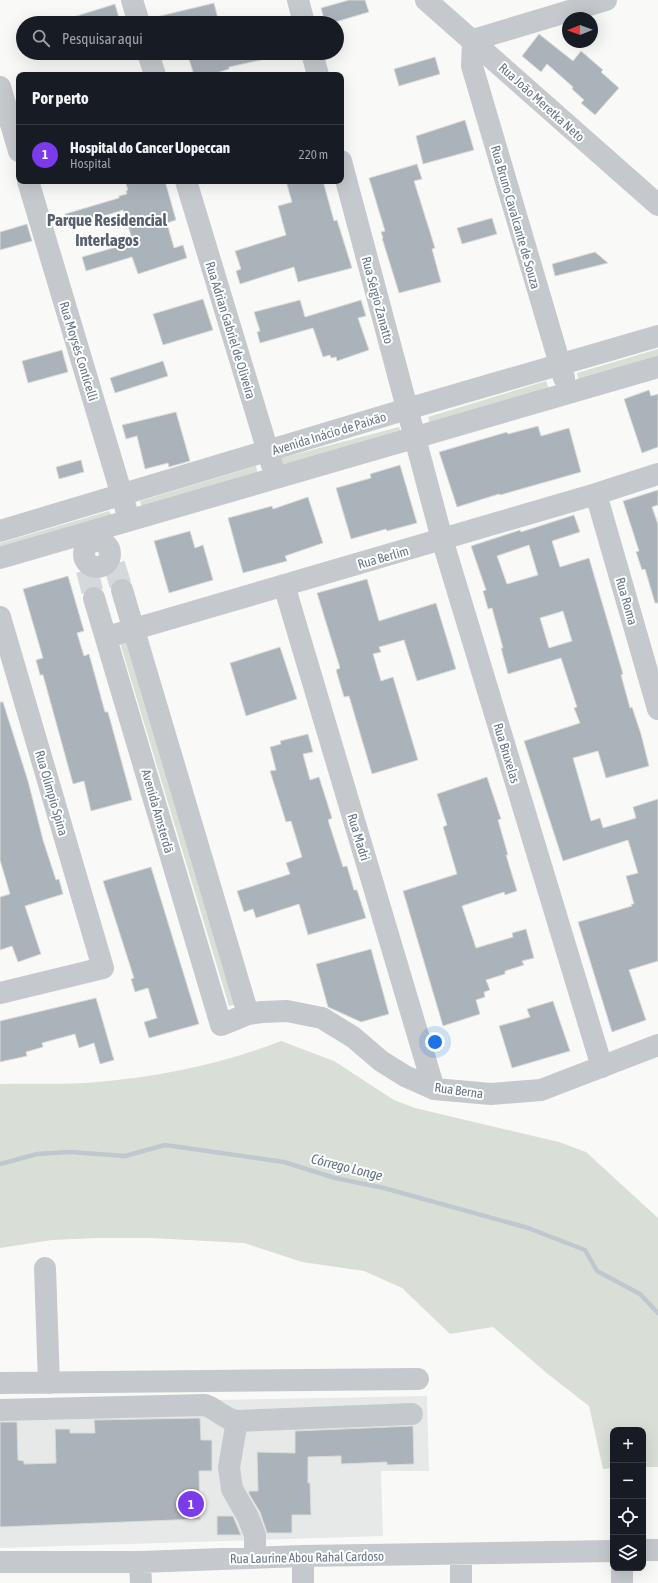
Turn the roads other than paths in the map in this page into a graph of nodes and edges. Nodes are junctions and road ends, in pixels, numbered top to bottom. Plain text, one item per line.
1 (132, 0) edge
2 (298, 0) edge
3 (426, 0) edge
4 (606, 0) edge
5 (137, 16) edge
6 (302, 16) edge
7 (473, 40) junction
8 (150, 60) edge
9 (314, 60) edge
10 (153, 72) edge
11 (317, 72) edge
12 (0, 87) edge
13 (16, 140) edge
14 (344, 172) edge
15 (29, 184) edge
16 (187, 184) edge
17 (658, 205) edge
18 (658, 336) edge
19 (560, 365) junction
20 (658, 367) edge
21 (568, 393) junction
22 (407, 409) junction
23 (414, 438) junction
24 (267, 452) junction
25 (658, 474) edge
26 (276, 479) junction
27 (122, 494) junction
28 (596, 494) junction
29 (130, 521) junction
30 (104, 529) junction
31 (0, 531) edge
32 (78, 536) junction
33 (442, 539) junction
34 (0, 558) edge
35 (284, 585) junction
36 (122, 590) tunnel mouth
37 (94, 598) tunnel mouth
38 (0, 617) edge
39 (134, 629) junction
40 (107, 637) junction
41 (658, 709) edge
42 (0, 993) edge
43 (248, 1014) junction
44 (221, 1025) joint
45 (658, 1045) edge
46 (602, 1067) junction
47 (434, 1089) junction
48 (45, 1268) dead end
49 (418, 1379) dead end
50 (49, 1383) junction
51 (0, 1384) edge
52 (0, 1410) edge
53 (412, 1414) dead end
54 (237, 1421) junction
55 (646, 1550) edge
56 (658, 1550) edge
57 (610, 1551) edge
58 (461, 1555) junction
59 (303, 1556) junction
60 (255, 1558) junction
61 (0, 1562) edge
62 (140, 1562) junction
63 (622, 1571) edge
64 (141, 1583) edge
65 (303, 1583) edge
66 (462, 1583) edge
67 (622, 1583) edge

1 - 5 street
2 - 6 street
3 - 7 street, Rua João Meretka Neto
4 - 7 street
7 - 17 street, Rua João Meretka Neto
7 - 19 street, Rua Bruno Cavalcante de Souza
8 - 10 street
9 - 11 street
12 - 13 street
14 - 22 street, Rua Sérgio Zanatto
15 - 27 street, Rua Moysés Conticelli
16 - 24 street, Rua Adrian Gabriel de Oliveira
18 - 19 street, Avenida Inácio de Paixão
19 - 21 street, Rua Bruno Cavalcante de Souza
19 - 22 street, Avenida Inácio de Paixão
20 - 21 street
21 - 23 street
22 - 23 street, Rua Sérgio Zanatto
22 - 24 street, Avenida Inácio de Paixão
23 - 26 street
23 - 33 street, Rua Bruxelas
24 - 26 street, Rua Adrian Gabriel de Oliveira
24 - 27 street, Avenida Inácio de Paixão
25 - 28 street, Rua Berlim
26 - 29 street
27 - 29 street, Rua Moysés Conticelli
27 - 31 street, Avenida Inácio de Paixão
28 - 33 street, Rua Berlim
28 - 41 street, Rua Roma
29 - 30 street
30 - 32 street
30 - 32 street
32 - 34 street
33 - 35 street, Rua Berlim
33 - 46 street, Rua Bruxelas
35 - 39 street, Rua Berlim
35 - 47 street, Rua Madri
36 - 39 street
37 - 40 street, Avenida Amsterdã
38 - 42 street, Rua Olímpio Spina
39 - 40 street, Rua Berlim
39 - 43 street
40 - 44 street, Avenida Amsterdã
43 - 44 street, Rua Berna
43 - 47 street, Rua Berna
45 - 46 street, Rua Berna
46 - 47 street, Rua Berna
48 - 50 street
49 - 50 street
50 - 51 street
52 - 54 street
53 - 54 street
54 - 60 street
55 - 56 street
57 - 58 street, Rua Laurine Abou Rahal Cardoso
58 - 59 street, Rua Laurine Abou Rahal Cardoso
58 - 66 street
59 - 60 street, Rua Laurine Abou Rahal Cardoso
59 - 65 street
60 - 62 street, Rua Laurine Abou Rahal Cardoso
61 - 62 street, Rua Laurine Abou Rahal Cardoso
62 - 64 street
63 - 67 street

